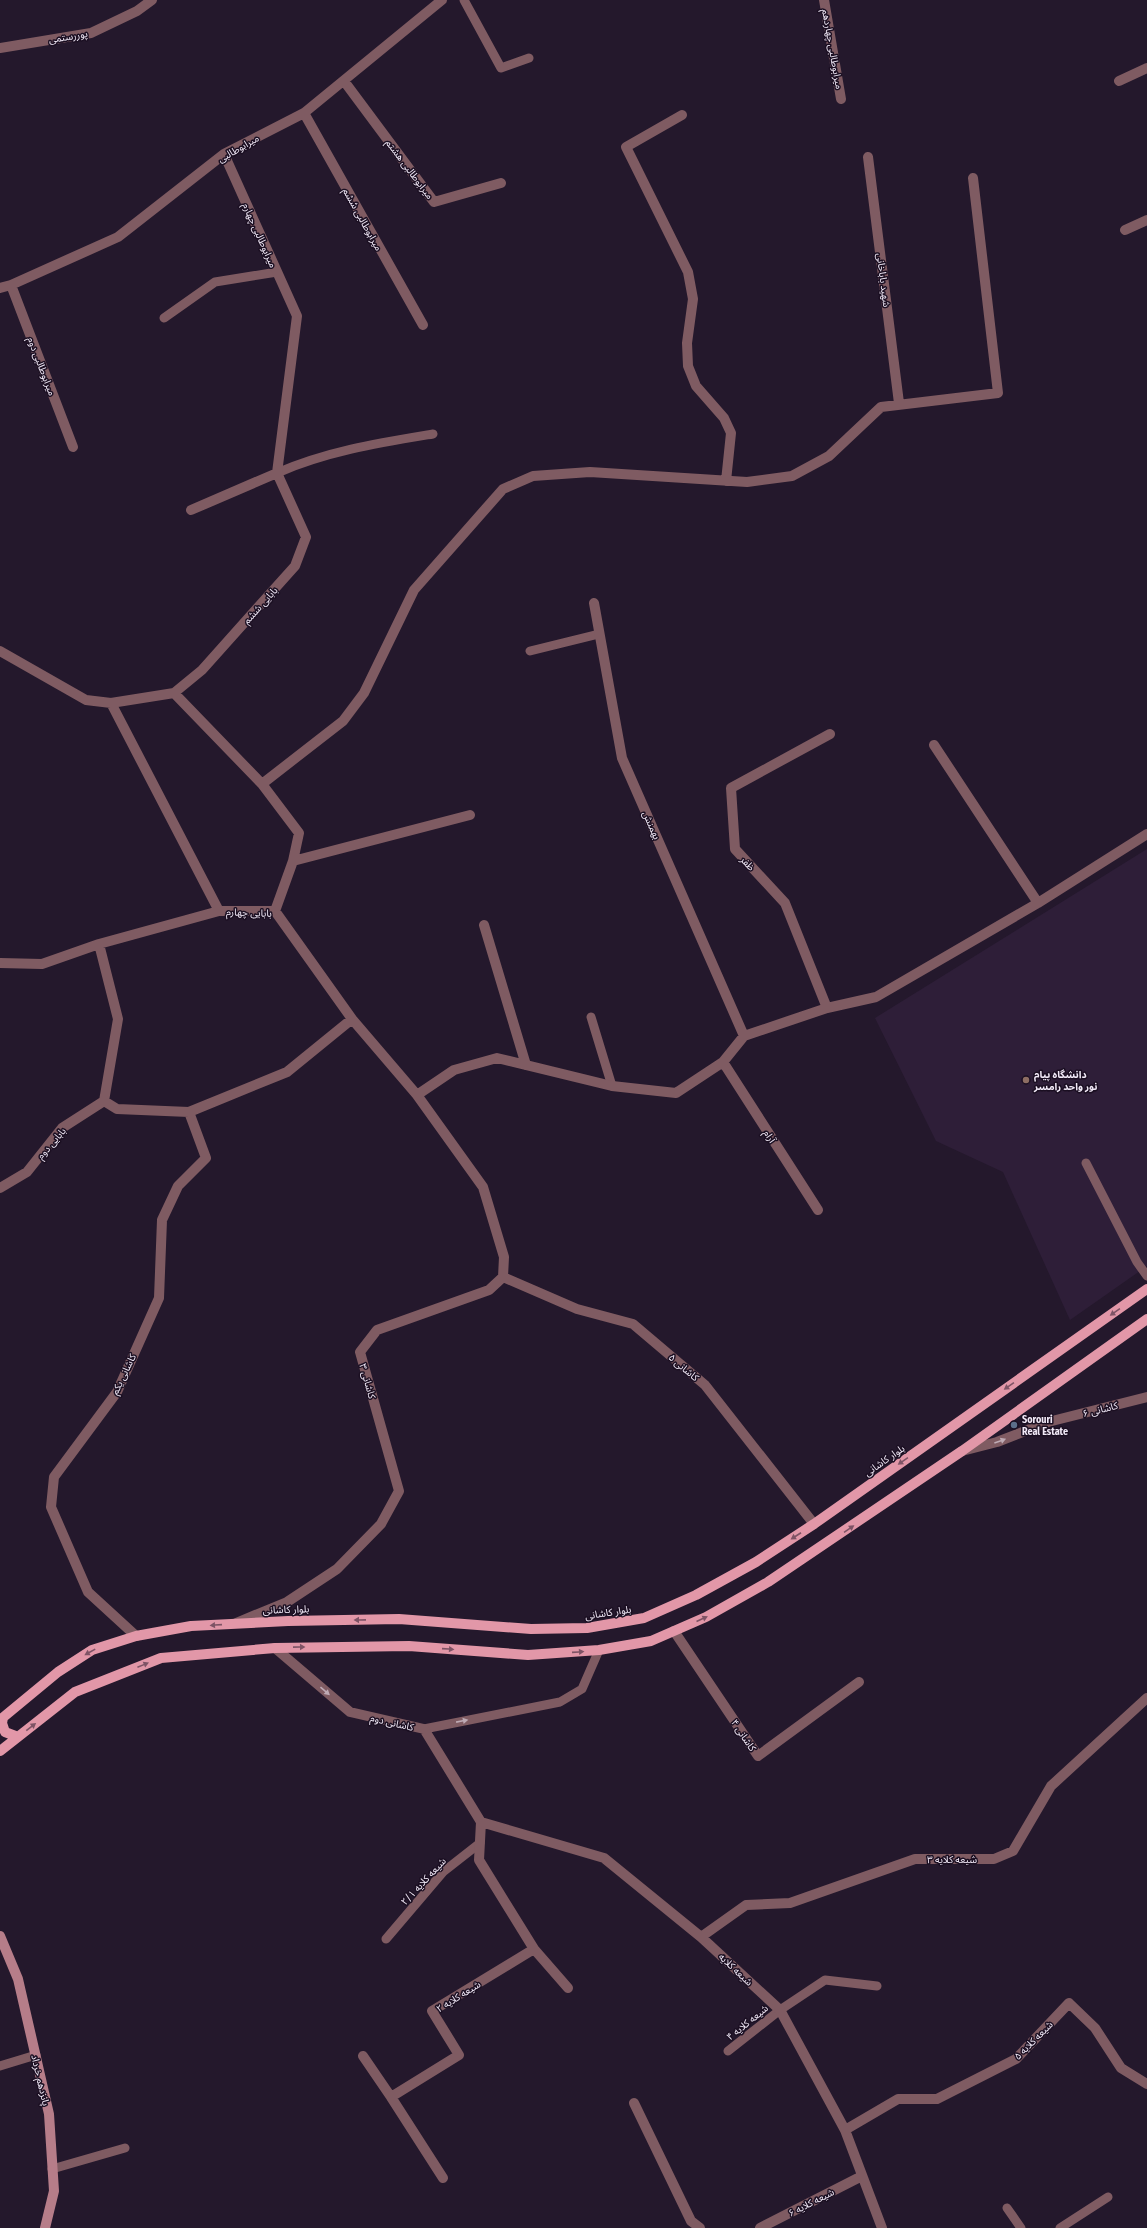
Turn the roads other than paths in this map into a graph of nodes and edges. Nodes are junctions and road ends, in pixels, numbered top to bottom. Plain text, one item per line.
1 (152, 0) edge
2 (442, 0) edge
3 (464, 0) edge
4 (824, 0) edge
5 (0, 48) edge
6 (529, 58) dead end
7 (1147, 68) edge
8 (344, 81) junction
9 (1119, 81) dead end
10 (841, 99) dead end
11 (304, 113) junction
12 (682, 115) dead end
13 (224, 154) junction
14 (868, 157) dead end
15 (973, 178) dead end
16 (501, 183) dead end
17 (1147, 220) edge
18 (1125, 230) dead end
19 (277, 272) junction
20 (11, 285) junction
21 (0, 288) edge
22 (164, 318) dead end
23 (423, 325) dead end
24 (899, 403) junction
25 (433, 434) dead end
26 (72, 447) dead end
27 (277, 473) junction
28 (726, 481) junction
29 (191, 510) dead end
30 (594, 603) dead end
31 (599, 634) junction
32 (0, 651) edge
33 (530, 651) dead end
34 (174, 693) junction
35 (111, 703) junction
36 (830, 734) dead end
37 (934, 745) dead end
38 (262, 784) junction
39 (470, 815) dead end
40 (1147, 834) edge
41 (293, 861) junction
42 (1038, 903) junction
43 (219, 911) junction
44 (275, 911) junction
45 (484, 925) dead end
46 (99, 944) junction
47 (0, 963) edge
48 (827, 1008) junction
49 (591, 1017) dead end
50 (352, 1020) junction
51 (744, 1036) junction
52 (723, 1062) junction
53 (526, 1065) junction
54 (612, 1086) junction
55 (417, 1095) junction
56 (104, 1101) junction
57 (190, 1112) junction
58 (1086, 1163) dead end
59 (0, 1188) edge
60 (818, 1210) dead end
61 (1147, 1276) edge
62 (503, 1277) junction
63 (1147, 1289) edge
64 (1147, 1318) edge
65 (1147, 1397) edge
66 (962, 1451) junction
67 (814, 1524) junction
68 (236, 1624) junction
69 (674, 1631) junction
70 (136, 1636) junction
71 (275, 1648) junction
72 (599, 1650) junction
73 (859, 1682) dead end
74 (1147, 1698) edge
75 (1, 1719) edge
76 (424, 1729) junction
77 (18, 1737) junction
78 (0, 1752) edge
79 (481, 1822) junction
80 (480, 1843) junction
81 (0, 1936) edge
82 (701, 1936) junction
83 (386, 1939) dead end
84 (534, 1949) junction
85 (877, 1986) dead end
86 (568, 1988) dead end
87 (780, 2010) junction
88 (728, 2051) dead end
89 (36, 2055) junction
90 (363, 2056) dead end
91 (0, 2066) edge
92 (1147, 2084) edge
93 (390, 2097) junction
94 (634, 2103) dead end
95 (845, 2130) junction
96 (125, 2148) dead end
97 (52, 2168) junction
98 (862, 2176) junction
99 (442, 2178) dead end
100 (1108, 2197) dead end
101 (1007, 2208) dead end
102 (45, 2228) edge
103 (700, 2228) edge
104 (760, 2228) edge
105 (882, 2228) edge
106 (1021, 2228) edge
107 (1060, 2228) edge

1 - 5 street, پوررستمی
2 - 8 street, میرابوطالبی
3 - 6 lane
4 - 10 street, میرابوطالبی چهاردهم
7 - 9 street
8 - 11 street, میرابوطالبی
8 - 16 street, میرابوطالبی هشتم
11 - 13 street, میرابوطالبی
11 - 23 street, میرابوطالبی ششم
12 - 28 street
13 - 19 street, میرابوطالبی چهارم
13 - 20 street, میرابوطالبی
14 - 24 street, شهید باباخانی
15 - 24 street
17 - 18 street
19 - 22 lane
19 - 27 street, میرابوطالبی چهارم
20 - 21 street, میرابوطالبی
20 - 26 street, میرابوطالبی دوم
24 - 28 street
25 - 27 lane
27 - 29 street
27 - 34 street, بابایی ششم
28 - 38 street
30 - 31 street, بهمنش
31 - 33 lane
31 - 51 street, بهمنش
32 - 35 street
34 - 35 street
34 - 38 street
35 - 43 street
36 - 48 street, ظفر
37 - 42 street
38 - 41 street
39 - 41 street
40 - 42 street
41 - 44 street
42 - 48 street
43 - 44 street, بابایی چهارم
43 - 46 street, بابایی چهارم
44 - 50 street, بابایی چهارم
45 - 53 street
46 - 47 street, بابایی چهارم
46 - 56 street
48 - 51 street
49 - 54 lane
50 - 55 street, بابایی چهارم
50 - 57 street
51 - 52 street
52 - 54 street
52 - 60 street, آرام
53 - 54 street
53 - 55 street
55 - 62 street
56 - 57 street
56 - 59 street, بابایی دوم
57 - 70 street, کاشانی یکم
58 - 61 lane
62 - 67 street, کاشانی ۵
62 - 68 street, کاشانی ۳
63 -> 67 main road, بلوار کاشانی
64 - 66 main road
66 -> 65 street, کاشانی ۶
69 -> 66 main road
67 -> 68 main road, بلوار کاشانی
68 -> 70 main road, بلوار کاشانی
69 - 72 main road
69 - 73 street, کاشانی ۴
70 -> 75 main road, بلوار کاشانی
71 -> 72 main road
71 -> 76 street, کاشانی دوم
77 -> 71 main road
76 -> 72 lane
74 - 82 street, شیعه کلایه ۳
75 - 77 main road
76 - 79 street, کاشانی دوم
77 - 78 main road
79 - 80 street
79 - 82 street, شیعه کلایه
80 - 83 lane, شیعه کلایه ۲/۱
80 - 84 street
81 - 89 street, پانزدهم خرداد
82 - 87 street, شیعه کلایه
84 - 86 street
84 - 93 street, شیعه کلایه ۲
85 - 87 lane, شیعه کلایه ۴
87 - 88 lane, شیعه کلایه ۴
87 - 95 street, شیعه کلایه
89 - 91 lane
89 - 97 street, پانزدهم خرداد
90 - 93 street
92 - 95 street, شیعه کلایه ۵
93 - 99 street
94 - 103 street
95 - 98 street, شیعه کلایه
96 - 97 lane
97 - 102 street, پانزدهم خرداد
98 - 104 street, شیعه کلایه ۶
98 - 105 street, شیعه کلایه
100 - 107 lane
101 - 106 lane

